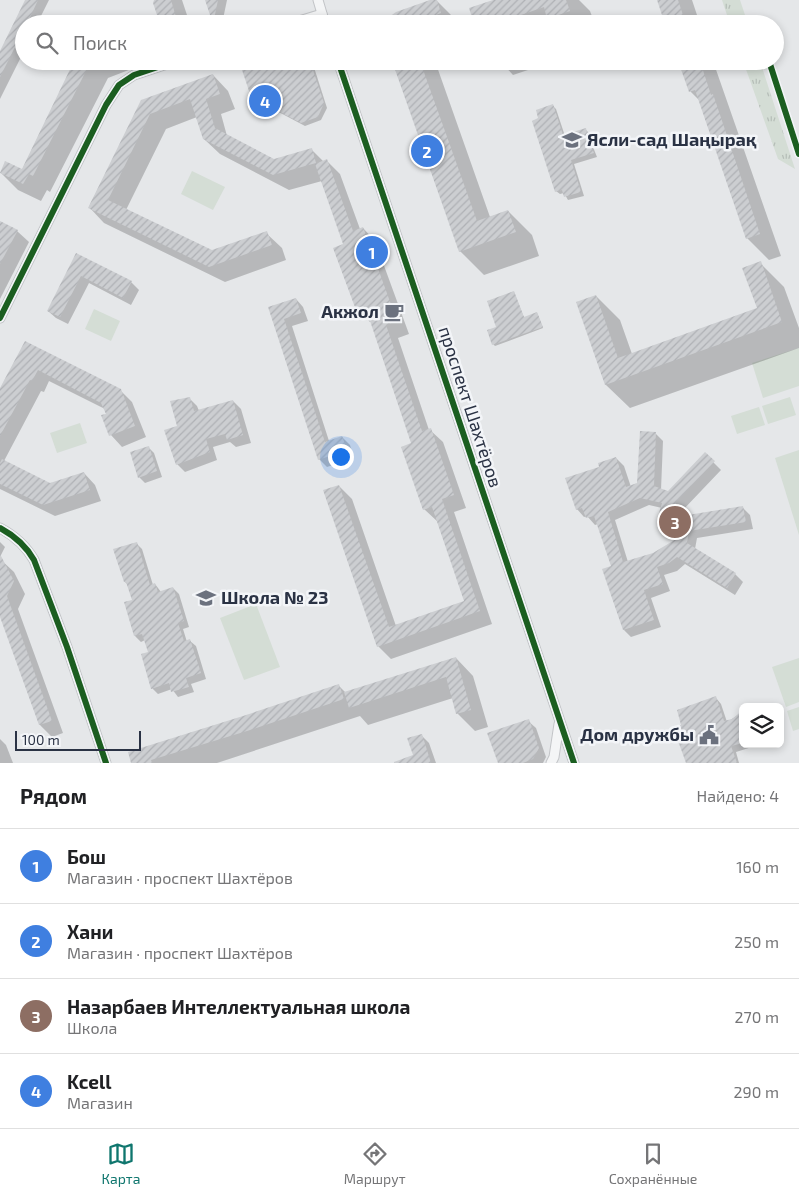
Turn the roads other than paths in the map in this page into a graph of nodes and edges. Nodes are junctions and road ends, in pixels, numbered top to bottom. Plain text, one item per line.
1 (318, 0) edge
2 (322, 14) joint
3 (319, 15) edge
4 (149, 70) edge
5 (341, 70) edge
6 (0, 318) edge
7 (0, 528) edge
8 (559, 722) junction
9 (106, 763) edge
10 (551, 763) edge
11 (574, 763) edge

1 - 2 street
2 - 3 street
4 - 6 street
5 - 8 street, проспект Шахтёров
7 - 9 street
8 - 10 street
8 - 11 street, проспект Шахтёров

